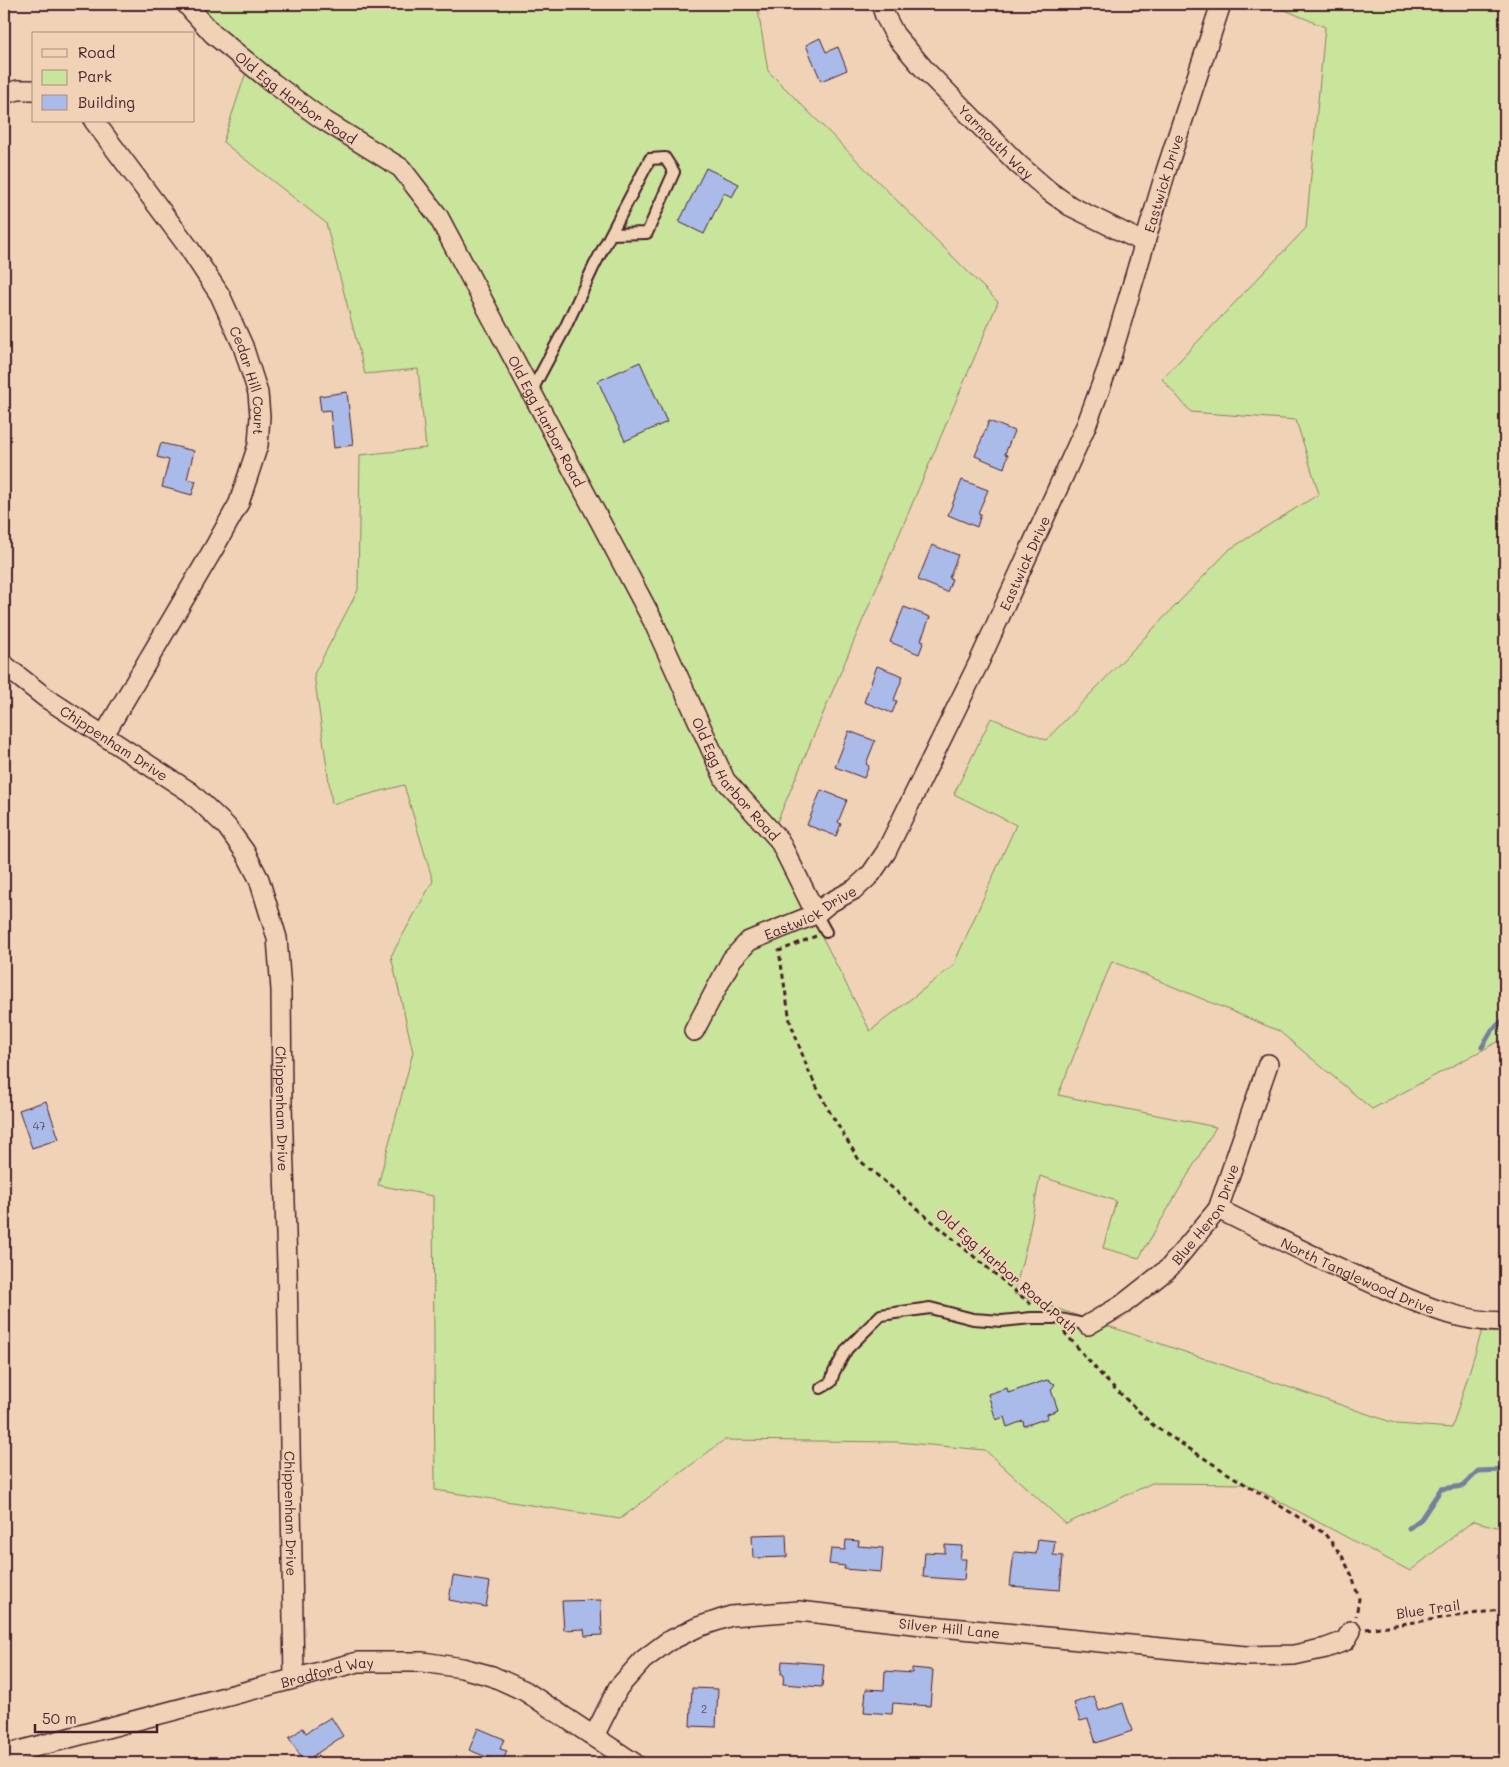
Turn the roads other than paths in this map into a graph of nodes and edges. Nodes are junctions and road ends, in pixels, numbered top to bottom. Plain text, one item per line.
1 (186, 4) edge
2 (881, 4) edge
3 (1221, 4) edge
4 (32, 90) edge
5 (4, 94) edge
6 (95, 122) edge
7 (611, 234) junction
8 (1145, 243) junction
9 (531, 392) junction
10 (4, 665) edge
11 (104, 735) junction
12 (816, 914) junction
13 (826, 932) road end
14 (694, 1031) dead end
15 (1268, 1064) dead end
16 (1218, 1210) junction
17 (1505, 1322) edge
18 (1088, 1325) joint
19 (820, 1388) dead end
20 (1350, 1631) road end
21 (294, 1678) junction
22 (594, 1736) junction
23 (4, 1755) edge
24 (634, 1763) edge

1 - 9 street, Old Egg Harbor Road
2 - 8 street, Yarmouth Way
3 - 8 street, Eastwick Drive
4 - 5 street
6 - 11 street, Cedar Hill Court
7 - 7 lane
7 - 9 lane
8 - 12 street, Eastwick Drive
9 - 12 street, Old Egg Harbor Road
10 - 11 street, Chippenham Drive
11 - 21 street, Chippenham Drive
12 - 13 lane
12 - 14 street, Eastwick Drive
15 - 16 street, Blue Heron Drive
16 - 17 street, North Tanglewood Drive
16 - 18 street, Blue Heron Drive
18 - 19 lane
20 - 22 street, Silver Hill Lane
21 - 22 street, Bradford Way
21 - 23 street, Bradford Way
22 - 24 street, Bradford Way

